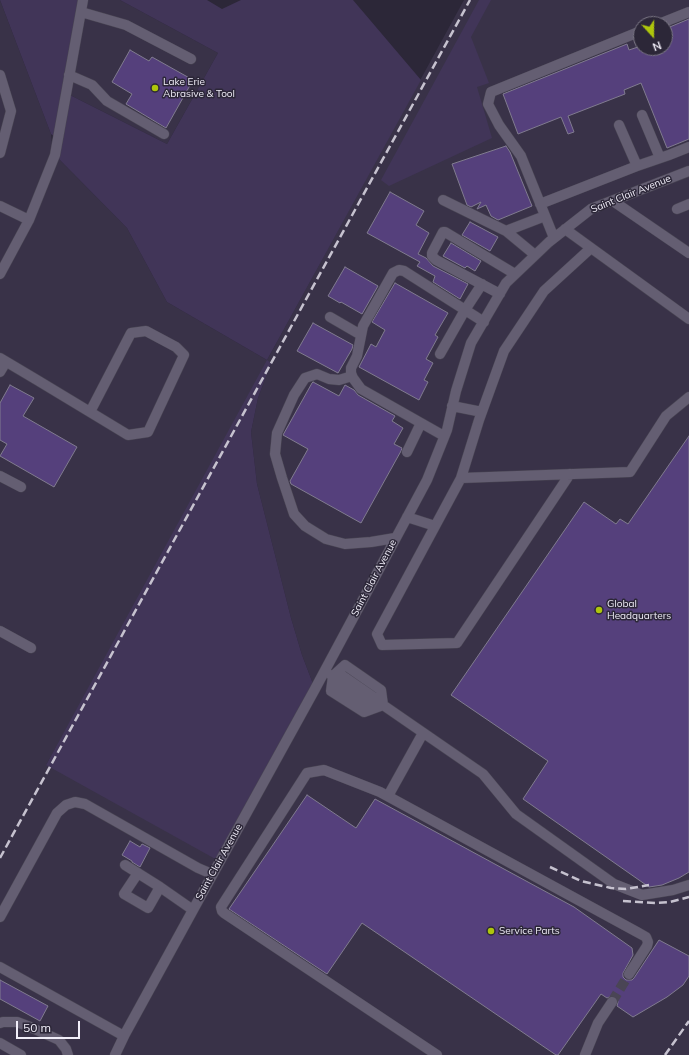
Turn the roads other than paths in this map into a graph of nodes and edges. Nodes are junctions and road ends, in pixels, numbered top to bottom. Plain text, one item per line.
1 (83, 0) edge
2 (81, 12) junction
3 (689, 12) edge
4 (673, 18) edge
5 (633, 34) edge
6 (191, 59) dead end
7 (0, 75) edge
8 (69, 75) junction
9 (642, 115) dead end
10 (619, 125) dead end
11 (164, 134) dead end
12 (689, 147) edge
13 (0, 153) edge
14 (660, 158) junction
15 (637, 166) junction
16 (689, 171) edge
17 (444, 200) dead end
18 (613, 201) junction
19 (540, 204) junction
20 (689, 204) edge
21 (0, 206) edge
22 (677, 209) dead end
23 (545, 216) junction
24 (29, 220) junction
25 (565, 229) junction
26 (506, 231) junction
27 (554, 238) junction
28 (591, 248) junction
29 (689, 253) edge
30 (535, 255) junction
31 (0, 274) edge
32 (516, 274) junction
33 (482, 284) junction
34 (500, 294) junction
35 (466, 310) junction
36 (330, 317) dead end
37 (689, 318) edge
38 (484, 322) junction
39 (361, 335) junction
40 (440, 354) dead end
41 (3, 360) edge
42 (0, 372) edge
43 (352, 376) junction
44 (689, 397) edge
45 (452, 406) junction
46 (90, 412) junction
47 (482, 412) junction
48 (421, 423) junction
49 (444, 436) junction
50 (407, 452) dead end
51 (570, 474) junction
52 (0, 476) edge
53 (461, 478) junction
54 (21, 487) dead end
55 (407, 517) junction
56 (435, 526) junction
57 (395, 538) junction
58 (0, 631) edge
59 (31, 648) dead end
60 (329, 674) junction
61 (383, 705) junction
62 (423, 733) junction
63 (388, 796) junction
64 (125, 866) dead end
65 (138, 873) junction
66 (212, 874) junction
67 (689, 885) edge
68 (160, 887) junction
69 (193, 910) junction
70 (0, 917) edge
71 (0, 967) edge
72 (629, 974) tunnel mouth
73 (612, 1002) tunnel mouth
74 (0, 1023) edge
75 (124, 1036) junction
76 (0, 1043) edge
77 (21, 1055) edge
78 (68, 1055) edge
79 (115, 1055) edge
80 (437, 1055) edge
81 (585, 1055) edge

1 - 2 street
2 - 6 street
2 - 8 street
3 - 4 street
5 - 19 street
7 - 13 street
8 - 11 street
8 - 24 street
9 - 14 street
10 - 15 street
12 - 14 street
14 - 15 street
15 - 19 street
16 - 18 street, Saint Clair Avenue
17 - 26 street
18 - 25 street, Saint Clair Avenue
18 - 29 street
19 - 23 street
20 - 22 street
21 - 24 street
23 - 26 street
23 - 27 street
24 - 31 street
25 - 27 street, Saint Clair Avenue
25 - 28 street
26 - 30 street
27 - 30 street, Saint Clair Avenue
28 - 37 street
28 - 47 street
30 - 32 street, Saint Clair Avenue
32 - 33 street
32 - 34 street, Saint Clair Avenue
33 - 34 street
33 - 35 street
34 - 38 street, Saint Clair Avenue
35 - 38 street
35 - 39 street
35 - 40 street
36 - 39 street
38 - 45 street, Saint Clair Avenue
39 - 43 street
41 - 42 street
41 - 46 street
43 - 48 street
43 - 57 street
44 - 51 street
45 - 47 street
45 - 49 street, Saint Clair Avenue
46 - 46 street
47 - 53 street
48 - 49 street
48 - 50 street
49 - 55 street, Saint Clair Avenue
51 - 53 street
51 - 56 street
52 - 54 street
53 - 56 street
55 - 56 street
55 - 57 street, Saint Clair Avenue
57 - 60 street, Saint Clair Avenue
58 - 59 street
60 - 61 street
60 - 61 street
60 - 66 street, Saint Clair Avenue
61 - 62 street
62 - 63 street
62 - 67 street
63 - 72 street
63 - 80 street
64 - 65 street
65 - 68 street
65 - 68 street
66 - 69 street, Saint Clair Avenue
66 - 70 street
68 - 69 street
69 - 75 street, Saint Clair Avenue
71 - 75 street
73 - 81 street
74 - 78 street
75 - 79 street, Saint Clair Avenue
76 - 77 street

